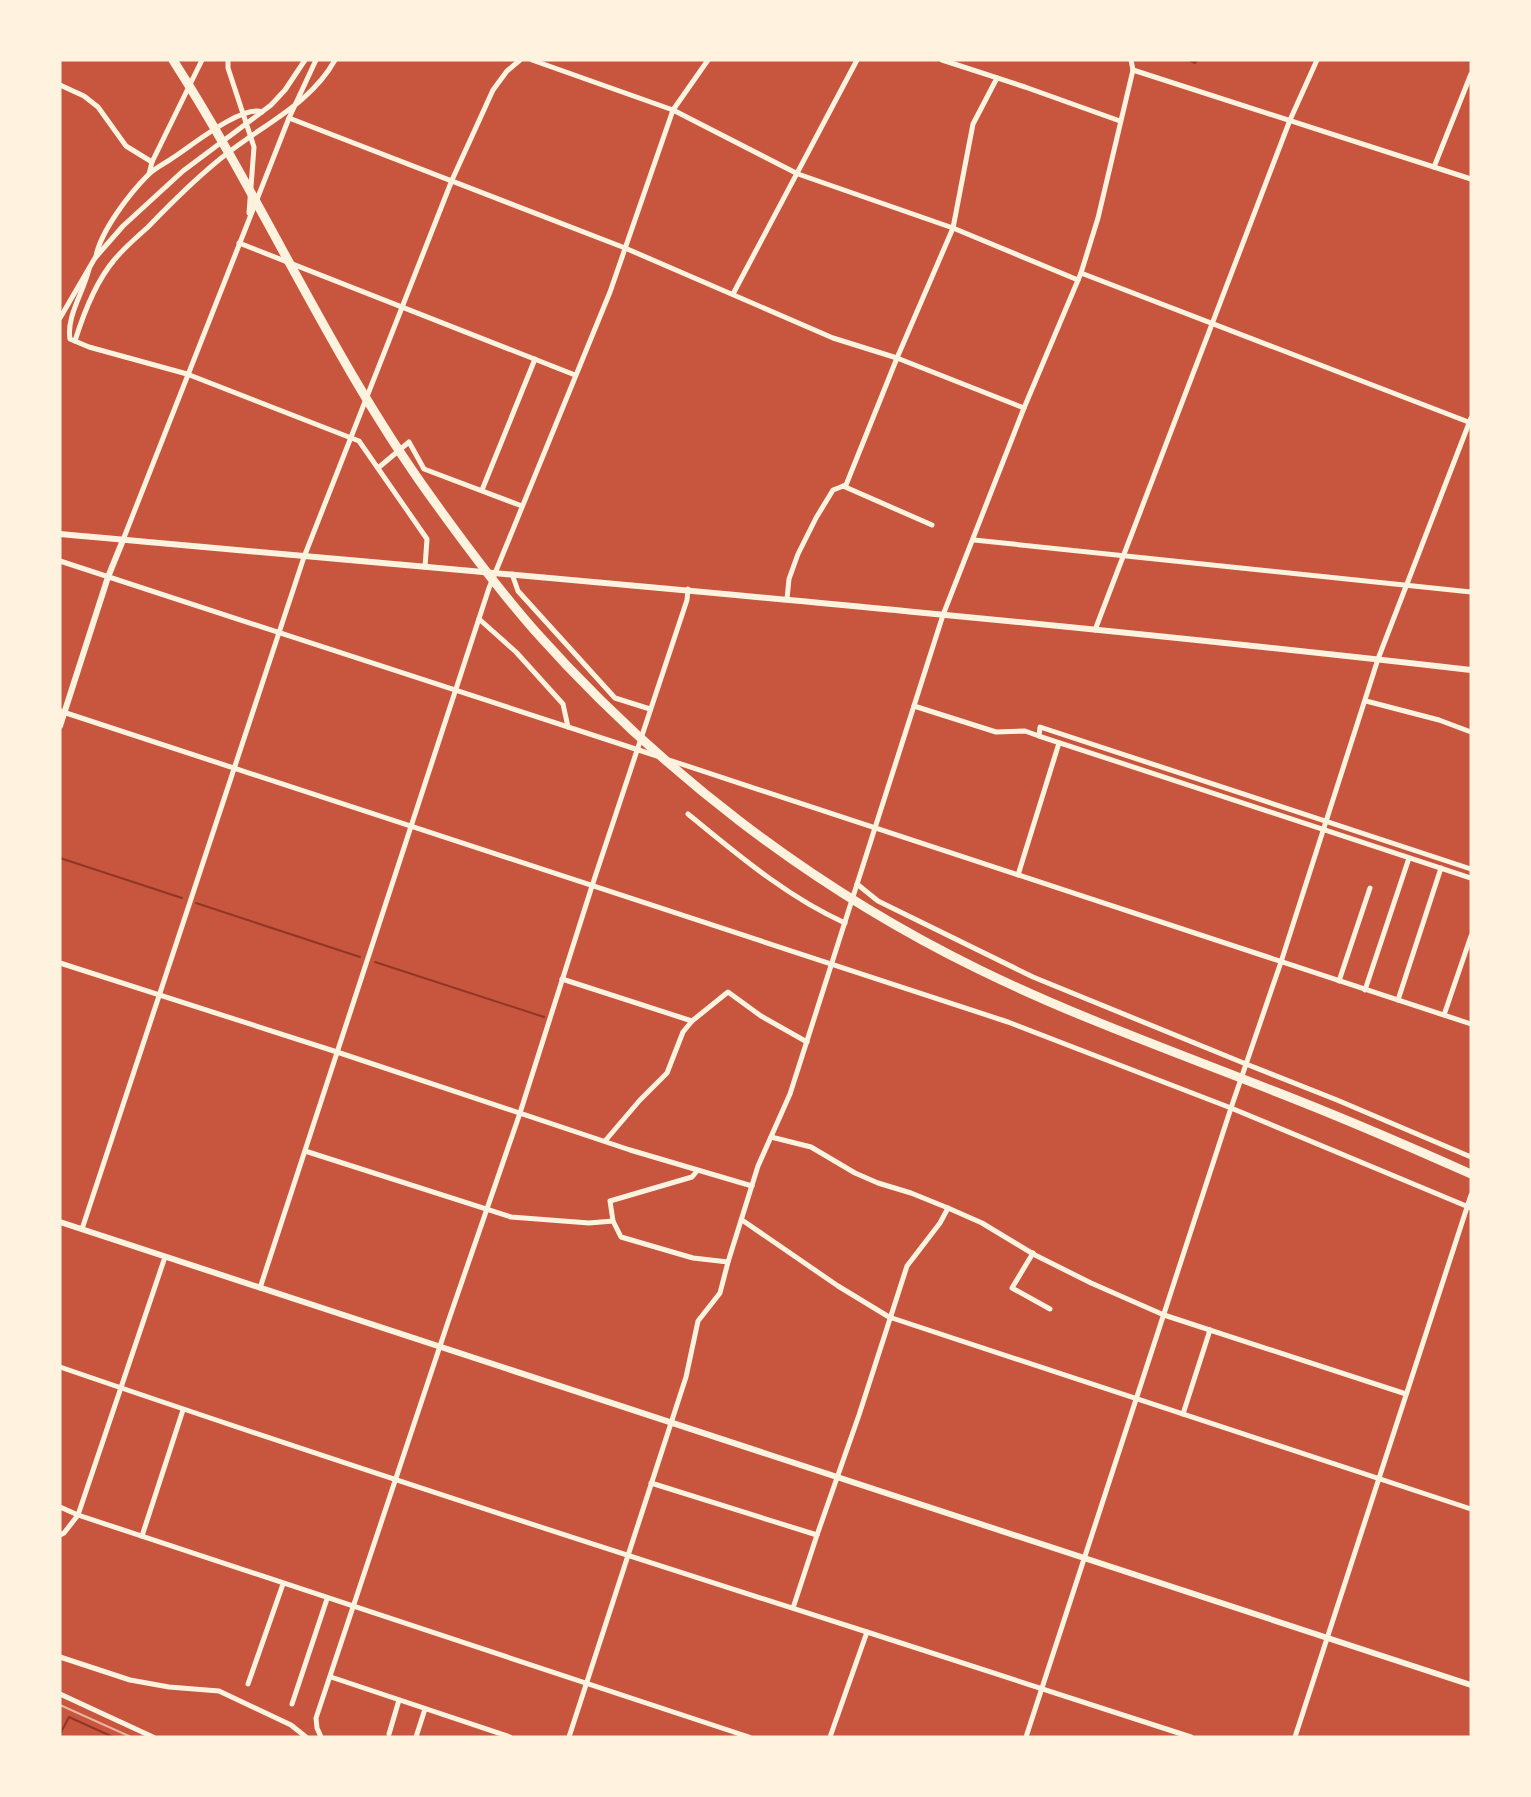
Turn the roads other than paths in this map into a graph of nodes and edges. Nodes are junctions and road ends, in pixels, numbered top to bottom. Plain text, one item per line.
1 (173, 60) edge
2 (202, 60) edge
3 (228, 60) edge
4 (305, 60) edge
5 (316, 60) edge
6 (335, 60) edge
7 (518, 60) edge
8 (531, 60) edge
9 (708, 60) edge
10 (857, 60) edge
11 (942, 60) edge
12 (1131, 60) edge
13 (1317, 60) edge
14 (1133, 70) junction
15 (1471, 74) edge
16 (997, 78) junction
17 (60, 85) edge
18 (292, 109) junction
19 (673, 110) junction
20 (262, 112) junction
21 (289, 118) junction
22 (1290, 120) junction
23 (1120, 121) junction
24 (152, 162) junction
25 (1434, 167) junction
26 (149, 174) junction
27 (798, 174) junction
28 (1471, 179) edge
29 (452, 180) junction
30 (248, 220) junction
31 (953, 228) junction
32 (239, 243) junction
33 (625, 248) junction
34 (95, 258) junction
35 (89, 269) junction
36 (1081, 273) junction
37 (1078, 280) junction
38 (733, 294) junction
39 (401, 307) junction
40 (60, 318) edge
41 (1211, 324) junction
42 (75, 341) junction
43 (897, 358) junction
44 (536, 359) junction
45 (187, 374) junction
46 (575, 375) junction
47 (1024, 408) junction
48 (1471, 421) edge
49 (350, 439) junction
50 (378, 468) junction
51 (843, 486) junction
52 (482, 490) junction
53 (522, 506) junction
54 (932, 525) dead end
55 (60, 534) edge
56 (123, 540) junction
57 (974, 540) junction
58 (1124, 555) junction
59 (304, 557) junction
60 (60, 561) edge
61 (425, 567) junction
62 (495, 572) junction
63 (513, 574) junction
64 (108, 577) junction
65 (1406, 585) junction
66 (688, 589) junction
67 (1471, 592) edge
68 (786, 599) junction
69 (943, 615) junction
70 (479, 619) junction
71 (1095, 630) junction
72 (279, 633) junction
73 (1378, 659) junction
74 (1471, 670) edge
75 (456, 690) junction
76 (1366, 701) junction
77 (914, 706) junction
78 (650, 709) junction
79 (62, 712) edge
80 (60, 726) edge
81 (568, 727) junction
82 (1471, 732) edge
83 (1040, 736) junction
84 (1059, 743) junction
85 (637, 749) junction
86 (233, 768) junction
87 (688, 814) dead end
88 (1326, 821) junction
89 (411, 826) junction
90 (875, 828) junction
91 (1324, 830) junction
92 (1409, 858) junction
93 (1441, 868) junction
94 (1471, 869) edge
95 (1018, 875) junction
96 (1471, 878) edge
97 (857, 884) junction
98 (592, 886) junction
99 (1370, 888) dead end
100 (845, 923) junction
101 (1471, 936) edge
102 (1281, 962) junction
103 (60, 963) edge
104 (832, 965) junction
105 (562, 979) junction
106 (1339, 981) junction
107 (1365, 990) junction
108 (158, 994) junction
109 (1398, 1000) junction
110 (1444, 1015) junction
111 (692, 1021) junction
112 (1471, 1024) edge
113 (807, 1042) junction
114 (337, 1052) junction
115 (1246, 1064) junction
116 (1231, 1108) junction
117 (520, 1113) junction
118 (771, 1137) junction
119 (605, 1141) junction
120 (305, 1151) junction
121 (1471, 1157) edge
122 (697, 1171) junction
123 (1471, 1174) edge
124 (752, 1186) junction
125 (1471, 1195) edge
126 (1469, 1207) edge
127 (948, 1208) junction
128 (487, 1210) junction
129 (742, 1220) junction
130 (613, 1221) junction
131 (60, 1222) edge
132 (82, 1229) junction
133 (1033, 1253) junction
134 (165, 1257) junction
135 (728, 1262) junction
136 (260, 1288) junction
137 (1050, 1309) dead end
138 (1164, 1315) junction
139 (889, 1317) junction
140 (1210, 1330) junction
141 (441, 1348) junction
142 (60, 1367) edge
143 (120, 1388) junction
144 (1406, 1394) junction
145 (1137, 1399) junction
146 (183, 1410) junction
147 (1184, 1414) junction
148 (670, 1423) junction
149 (838, 1477) junction
150 (1378, 1478) junction
151 (396, 1480) junction
152 (651, 1483) junction
153 (60, 1507) edge
154 (1471, 1509) edge
155 (78, 1515) junction
156 (817, 1534) junction
157 (60, 1535) edge
158 (142, 1536) junction
159 (627, 1556) junction
160 (1084, 1558) junction
161 (283, 1584) junction
162 (327, 1599) junction
163 (354, 1608) junction
164 (793, 1608) junction
165 (867, 1632) junction
166 (1327, 1638) junction
167 (60, 1657) edge
168 (331, 1677) junction
169 (248, 1684) dead end
170 (586, 1684) junction
171 (1471, 1685) edge
172 (1041, 1689) junction
173 (60, 1694) edge
174 (399, 1700) junction
175 (292, 1704) dead end
176 (425, 1709) junction
177 (388, 1734) dead end
178 (153, 1737) edge
179 (306, 1737) edge
180 (321, 1737) edge
181 (416, 1737) edge
182 (510, 1737) edge
183 (568, 1737) edge
184 (749, 1737) edge
185 (830, 1737) edge
186 (1026, 1737) edge
187 (1191, 1737) edge
188 (1295, 1737) edge

1 - 123 highway
2 - 24 street
3 - 30 street
4 - 20 street
5 - 18 street
6 - 18 street
7 - 29 street
8 - 19 street
9 - 19 street
10 - 27 street
11 - 16 street
12 - 14 street
13 - 22 street
14 - 22 street
14 - 23 street
15 - 25 street
16 - 23 street
16 - 31 street
17 - 24 street
18 - 21 street
18 - 42 street
19 - 27 street
19 - 33 street
20 - 26 street
20 - 34 street
21 - 29 street
21 - 30 street
22 - 25 street
22 - 41 street
23 - 36 street
24 - 26 street
25 - 28 street
26 - 34 street
27 - 31 street
27 - 38 street
29 - 33 street
29 - 39 street
30 - 32 street
31 - 37 street
31 - 43 street
32 - 39 street
32 - 45 street
33 - 38 street
33 - 46 street
34 - 35 street
35 - 40 street
35 - 42 street
36 - 37 street
36 - 41 street
37 - 47 street
38 - 43 street
39 - 44 street
39 - 49 street
41 - 48 street
41 - 58 street
42 - 45 street
43 - 47 street
43 - 51 street
44 - 46 street
44 - 52 street
45 - 49 street
45 - 56 street
46 - 53 street
47 - 57 street
48 - 65 street
49 - 50 street
49 - 59 street
50 - 52 street
50 - 61 street
51 - 54 street
51 - 68 street
52 - 53 street
53 - 62 street
55 - 56 street
56 - 59 street
56 - 64 street
57 - 58 street
57 - 69 street
58 - 65 street
58 - 71 street
59 - 61 street
59 - 72 street
60 - 64 street
61 - 62 street
62 - 63 street
62 - 70 street
63 - 66 street
63 - 78 street
64 - 72 street
64 - 79 street
65 - 67 street
65 - 73 street
66 - 68 street
66 - 78 street
68 - 69 street
69 - 71 street
69 - 77 street
70 - 75 street
70 - 81 street
71 - 73 street
72 - 75 street
72 - 86 street
73 - 74 street
73 - 76 street
75 - 81 street
75 - 89 street
76 - 82 street
76 - 88 street
77 - 83 street
77 - 90 street
78 - 85 street
79 - 80 street
79 - 86 street
81 - 85 street
83 - 84 street
83 - 88 street
84 - 91 street
84 - 95 street
85 - 90 street
85 - 98 street
86 - 89 street
86 - 108 street
87 - 100 street
88 - 91 street
88 - 94 street
89 - 98 street
89 - 114 street
90 - 95 street
90 - 97 street
91 - 92 street
91 - 102 street
92 - 93 street
92 - 107 street
93 - 96 street
93 - 109 street
95 - 102 street
97 - 100 street
97 - 115 street
98 - 104 street
98 - 105 street
99 - 106 street
100 - 104 street
101 - 110 street
102 - 106 street
102 - 115 street
103 - 108 street
104 - 113 street
104 - 116 street
105 - 111 street
105 - 117 street
106 - 107 street
107 - 109 street
108 - 114 street
108 - 132 street
109 - 110 street
110 - 112 street
111 - 113 street
111 - 119 street
113 - 118 street
114 - 117 street
114 - 120 street
115 - 116 street
115 - 121 street
116 - 126 street
116 - 138 street
117 - 119 street
117 - 128 street
118 - 124 street
118 - 127 street
119 - 122 street
120 - 128 street
120 - 136 street
122 - 124 street
122 - 130 street
124 - 129 street
125 - 126 street
126 - 144 street
127 - 133 street
127 - 139 street
128 - 130 street
128 - 141 street
129 - 135 street
129 - 139 street
130 - 135 street
131 - 132 street
132 - 134 street
133 - 137 street
133 - 138 street
134 - 136 street
134 - 143 street
135 - 148 street
136 - 141 street
138 - 140 street
138 - 145 street
139 - 145 street
139 - 149 street
140 - 144 street
140 - 147 street
141 - 148 street
141 - 151 street
142 - 143 street
143 - 146 street
143 - 155 street
144 - 150 street
145 - 147 street
145 - 160 street
146 - 151 street
146 - 158 street
147 - 150 street
148 - 149 street
148 - 152 street
149 - 156 street
149 - 160 street
150 - 154 street
150 - 166 street
151 - 159 street
151 - 163 street
152 - 156 street
152 - 159 street
153 - 155 street
155 - 157 street
155 - 158 street
156 - 164 street
158 - 161 street
159 - 164 street
159 - 170 street
160 - 166 street
160 - 172 street
161 - 162 street
161 - 169 street
162 - 163 street
162 - 175 street
163 - 168 street
163 - 170 street
164 - 165 street
165 - 172 street
165 - 185 street
166 - 171 street
166 - 188 street
167 - 179 street
168 - 174 street
168 - 180 street
170 - 183 street
170 - 184 street
172 - 186 street
172 - 187 street
173 - 178 street
174 - 176 street
174 - 177 street
176 - 181 street
176 - 182 street

